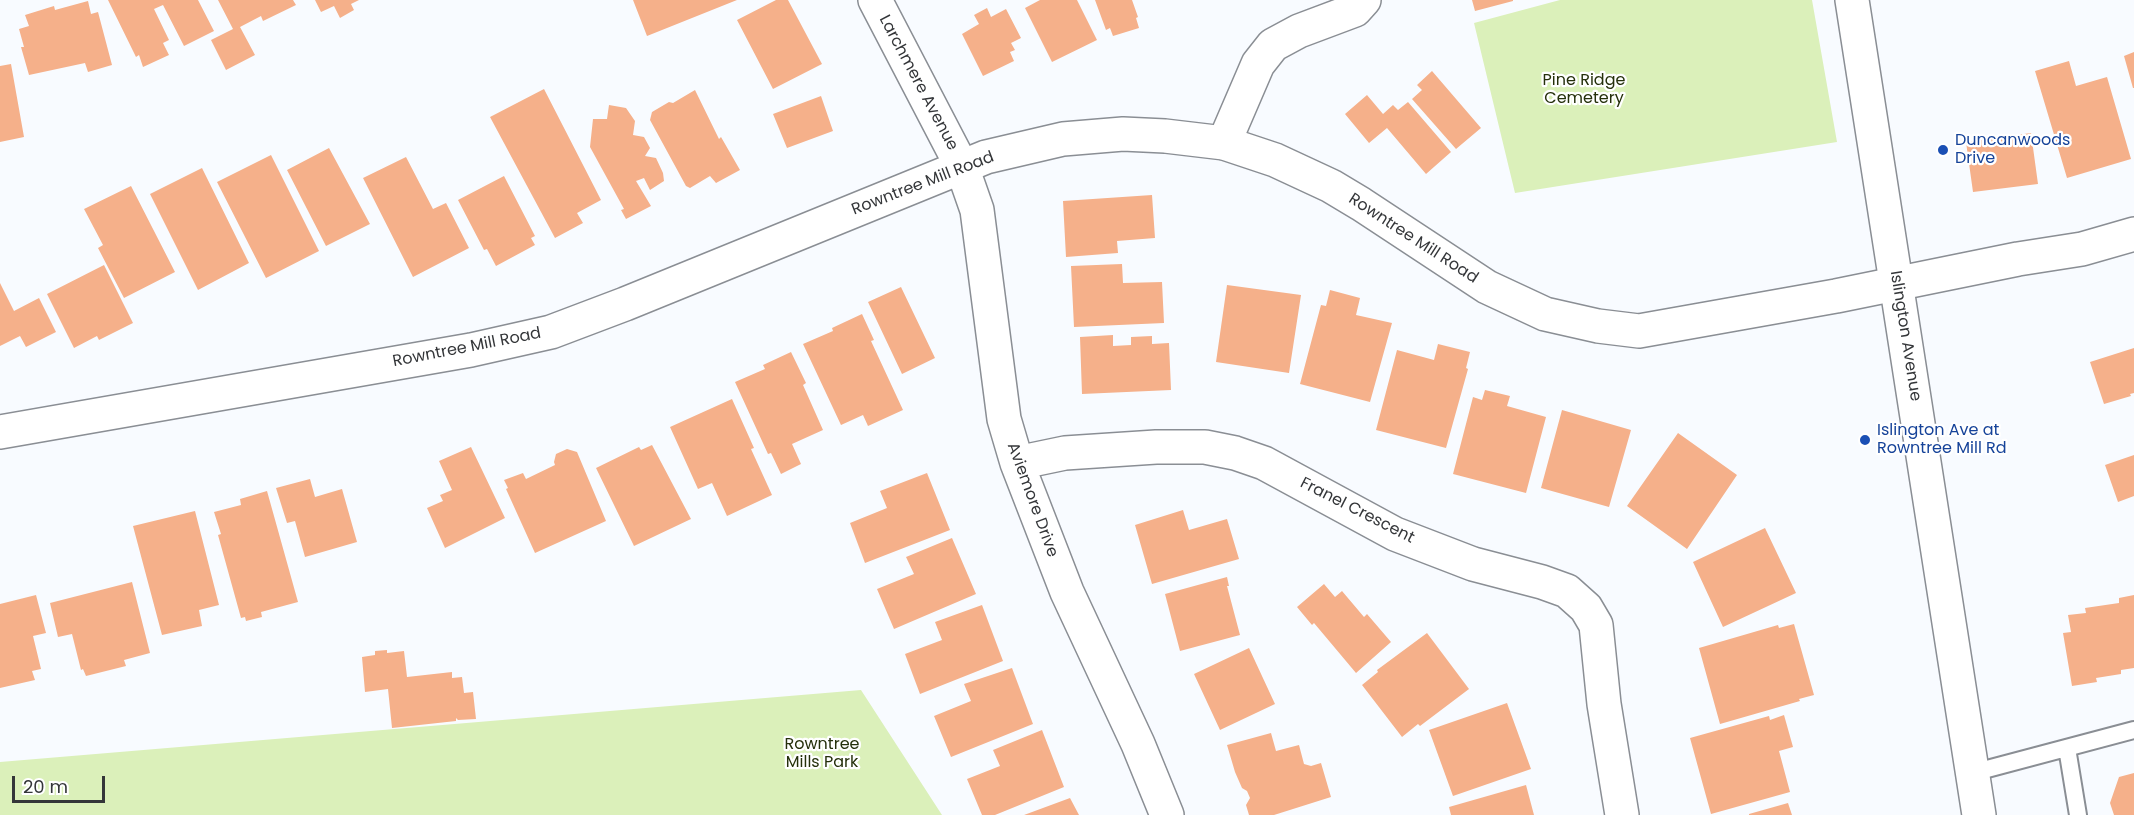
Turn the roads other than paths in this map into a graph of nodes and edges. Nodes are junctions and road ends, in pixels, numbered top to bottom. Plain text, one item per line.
1 (875, 0) edge
2 (1364, 0) edge
3 (1852, 0) edge
4 (1224, 143) junction
5 (962, 167) junction
6 (2134, 234) edge
7 (1897, 284) junction
8 (0, 432) edge
9 (1017, 463) junction
10 (2134, 730) edge
11 (2067, 748) junction
12 (1972, 773) junction
13 (1167, 815) edge
14 (1622, 815) edge
15 (1979, 815) edge
16 (2078, 815) edge

1 - 5 street, Larchmere Avenue
2 - 4 street
3 - 7 street, Islington Avenue
4 - 5 street, Rowntree Mill Road
4 - 7 street, Rowntree Mill Road
5 - 8 street, Rowntree Mill Road
5 - 9 street, Aviemore Drive
6 - 7 street
7 - 12 street, Islington Avenue
9 - 13 street, Aviemore Drive
9 - 14 street, Franel Crescent
10 - 11 lane
11 - 12 lane
11 - 16 lane
12 - 15 street, Islington Avenue

